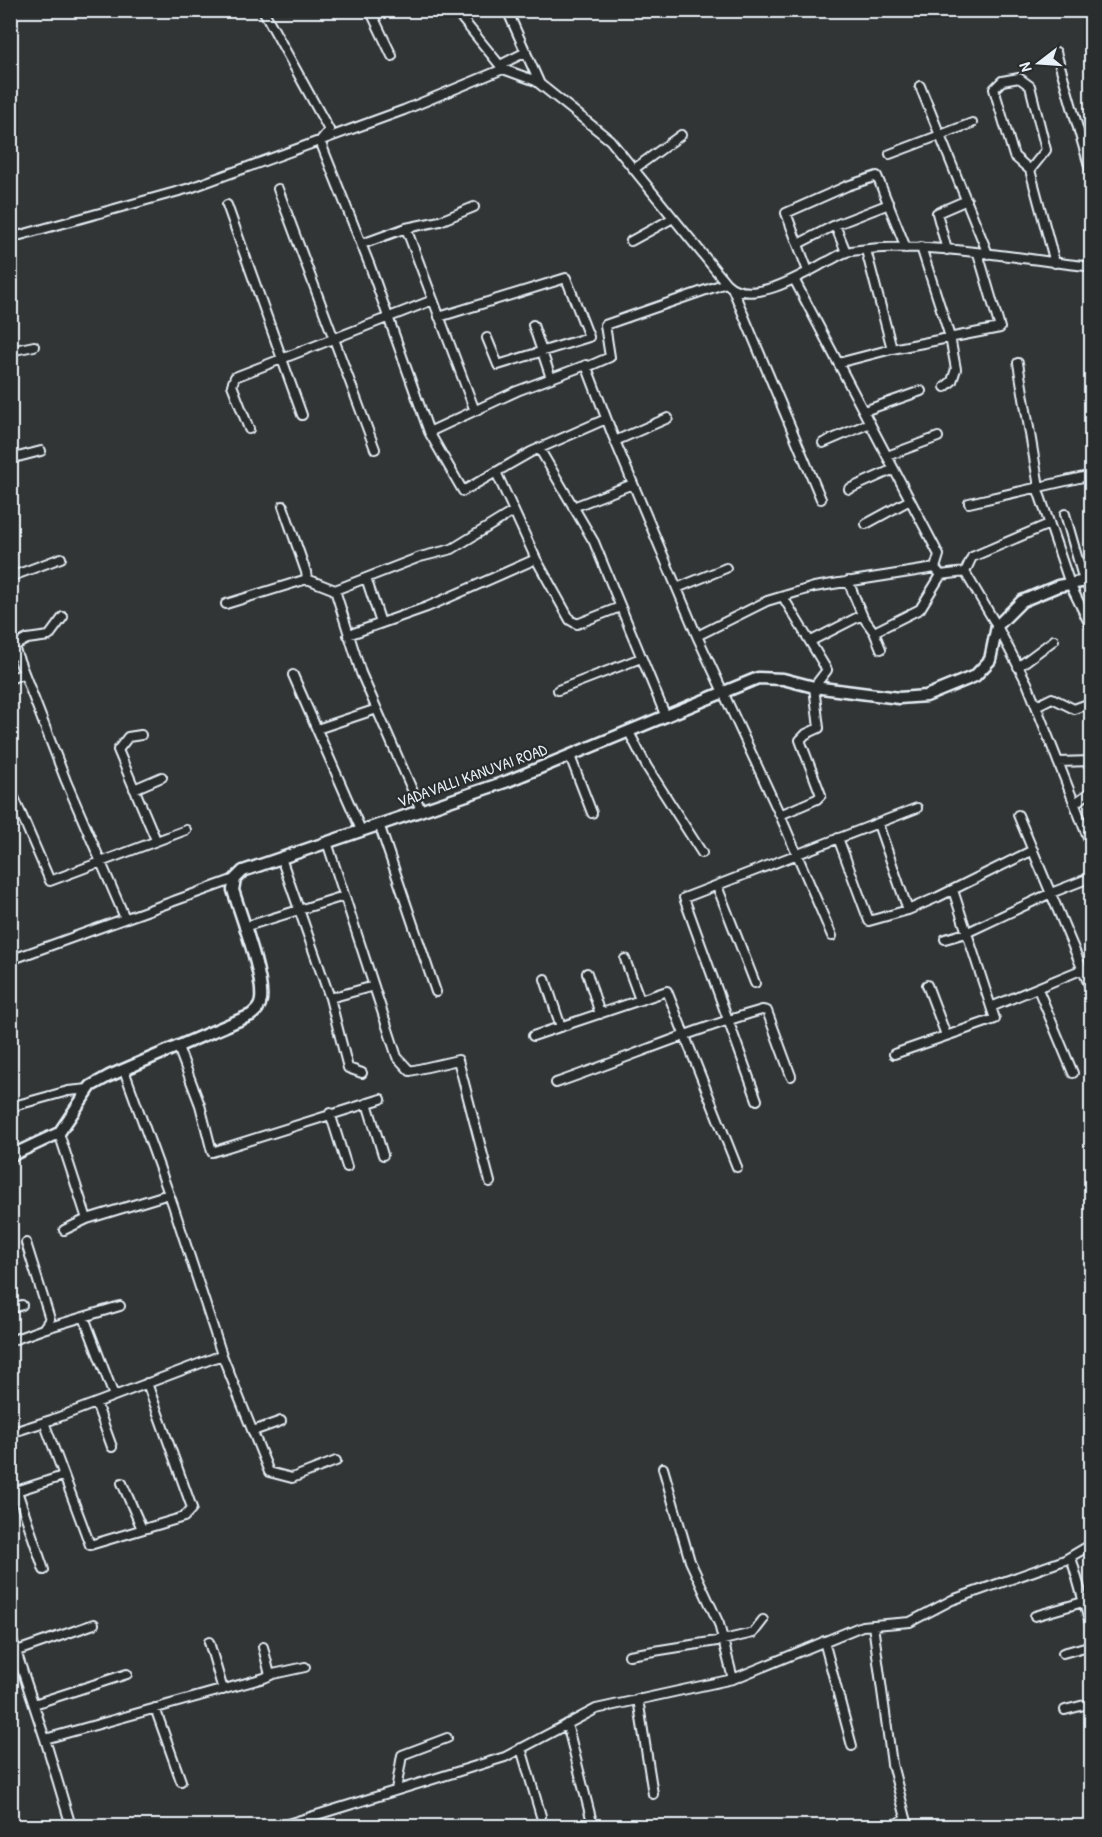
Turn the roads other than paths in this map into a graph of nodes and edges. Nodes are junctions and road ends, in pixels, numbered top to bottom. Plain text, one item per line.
1 (263, 10) edge
2 (370, 10) edge
3 (455, 10) edge
4 (507, 10) edge
5 (526, 52) junction
6 (1056, 52) dead end
7 (392, 56) dead end
8 (502, 67) junction
9 (540, 84) junction
10 (920, 86) dead end
11 (972, 123) dead end
12 (681, 135) dead end
13 (940, 135) junction
14 (320, 141) junction
15 (890, 154) dead end
16 (634, 169) junction
17 (1030, 170) junction
18 (1092, 176) edge
19 (278, 189) dead end
20 (966, 200) junction
21 (889, 204) junction
22 (227, 205) dead end
23 (474, 207) dead end
24 (673, 218) junction
25 (835, 225) junction
26 (406, 228) junction
27 (10, 238) edge
28 (631, 241) dead end
29 (362, 244) junction
30 (798, 244) junction
31 (921, 247) junction
32 (906, 248) junction
33 (866, 250) junction
34 (947, 250) junction
35 (846, 252) junction
36 (978, 253) junction
37 (988, 254) junction
38 (1055, 263) junction
39 (1092, 267) edge
40 (808, 272) junction
41 (794, 279) junction
42 (726, 283) junction
43 (733, 290) junction
44 (433, 300) junction
45 (388, 317) junction
46 (439, 317) junction
47 (533, 326) dead end
48 (950, 337) junction
49 (487, 338) dead end
50 (333, 339) junction
51 (34, 346) dead end
52 (892, 349) junction
53 (10, 351) edge
54 (542, 351) junction
55 (282, 359) junction
56 (838, 363) junction
57 (1018, 363) dead end
58 (587, 367) junction
59 (551, 378) junction
60 (945, 387) dead end
61 (921, 391) dead end
62 (475, 411) junction
63 (864, 411) junction
64 (302, 415) dead end
65 (606, 418) junction
66 (668, 418) dead end
67 (870, 423) junction
68 (249, 429) dead end
69 (429, 432) junction
70 (938, 437) dead end
71 (615, 441) junction
72 (823, 443) dead end
73 (539, 448) junction
74 (375, 449) dead end
75 (41, 451) dead end
76 (887, 456) junction
77 (10, 459) edge
78 (894, 469) junction
79 (496, 472) junction
80 (1092, 475) edge
81 (633, 484) junction
82 (1038, 487) junction
83 (849, 489) dead end
84 (821, 499) dead end
85 (910, 500) junction
86 (969, 503) dead end
87 (283, 506) dead end
88 (573, 507) junction
89 (514, 511) junction
90 (1065, 513) dead end
91 (866, 524) dead end
92 (1049, 524) junction
93 (61, 558) dead end
94 (536, 559) junction
95 (726, 568) dead end
96 (935, 568) junction
97 (965, 572) junction
98 (941, 575) junction
99 (10, 577) edge
100 (366, 578) junction
101 (307, 579) junction
102 (848, 581) junction
103 (1088, 581) edge
104 (1070, 584) junction
105 (676, 588) junction
106 (335, 590) junction
107 (783, 597) junction
108 (226, 604) dead end
109 (620, 607) junction
110 (862, 615) junction
111 (63, 617) dead end
112 (381, 623) junction
113 (997, 626) junction
114 (1092, 629) edge
115 (874, 632) junction
116 (348, 635) junction
117 (698, 636) junction
118 (10, 637) edge
119 (1054, 640) dead end
120 (811, 641) junction
121 (14, 646) junction
122 (881, 649) dead end
123 (641, 658) junction
124 (1018, 667) junction
125 (24, 673) junction
126 (293, 675) dead end
127 (10, 679) edge
128 (814, 687) junction
129 (558, 690) dead end
130 (723, 693) junction
131 (1084, 705) dead end
132 (1036, 706) junction
133 (377, 709) junction
134 (666, 717) junction
135 (317, 729) junction
136 (629, 732) junction
137 (141, 735) dead end
138 (570, 756) junction
139 (1092, 761) edge
140 (1058, 762) junction
141 (162, 777) dead end
142 (10, 788) edge
143 (134, 789) junction
144 (1092, 791) edge
145 (1075, 803) junction
146 (917, 808) dead end
147 (421, 810) junction
148 (592, 813) dead end
149 (780, 815) junction
150 (1018, 815) dead end
151 (379, 824) junction
152 (878, 824) junction
153 (186, 830) dead end
154 (361, 830) junction
155 (838, 838) junction
156 (156, 840) junction
157 (327, 842) junction
158 (1092, 848) edge
159 (1033, 850) junction
160 (702, 853) dead end
161 (797, 854) junction
162 (281, 858) junction
163 (101, 862) junction
164 (1092, 877) edge
165 (235, 879) junction
166 (717, 886) junction
167 (954, 890) junction
168 (1051, 893) junction
169 (344, 896) junction
170 (908, 910) junction
171 (300, 911) junction
172 (126, 918) junction
173 (244, 927) junction
174 (966, 933) junction
175 (832, 936) dead end
176 (945, 939) dead end
177 (625, 959) dead end
178 (10, 960) edge
179 (1083, 969) junction
180 (587, 973) dead end
181 (545, 979) dead end
182 (755, 983) dead end
183 (927, 985) dead end
184 (374, 986) junction
185 (1038, 989) junction
186 (436, 992) dead end
187 (1092, 992) edge
188 (330, 998) junction
189 (640, 1000) junction
190 (991, 1007) junction
191 (600, 1014) junction
192 (728, 1020) junction
193 (561, 1027) junction
194 (684, 1035) junction
195 (946, 1035) junction
196 (533, 1036) dead end
197 (178, 1047) junction
198 (894, 1054) dead end
199 (124, 1070) junction
200 (362, 1073) dead end
201 (1073, 1073) dead end
202 (791, 1076) dead end
203 (556, 1083) dead end
204 (89, 1089) junction
205 (381, 1099) dead end
206 (758, 1100) dead end
207 (367, 1103) junction
208 (10, 1107) edge
209 (330, 1113) junction
210 (59, 1133) junction
211 (383, 1155) dead end
212 (10, 1156) edge
213 (347, 1167) dead end
214 (737, 1167) dead end
215 (490, 1182) dead end
216 (169, 1194) junction
217 (87, 1219) junction
218 (64, 1230) dead end
219 (26, 1243) dead end
220 (22, 1305) dead end
221 (120, 1306) dead end
222 (10, 1309) edge
223 (84, 1317) junction
224 (43, 1329) junction
225 (10, 1341) edge
226 (222, 1355) junction
227 (147, 1383) junction
228 (114, 1396) junction
229 (96, 1403) junction
230 (281, 1421) dead end
231 (44, 1422) junction
232 (253, 1431) junction
233 (10, 1433) edge
234 (112, 1447) dead end
235 (336, 1461) dead end
236 (663, 1468) dead end
237 (63, 1476) junction
238 (122, 1483) dead end
239 (14, 1492) edge
240 (142, 1529) junction
241 (1092, 1544) edge
242 (1071, 1557) junction
243 (44, 1570) dead end
244 (1083, 1602) junction
245 (1035, 1616) dead end
246 (763, 1620) dead end
247 (94, 1624) dead end
248 (873, 1625) junction
249 (1092, 1631) edge
250 (10, 1633) edge
251 (723, 1640) junction
252 (825, 1641) junction
253 (209, 1642) dead end
254 (1092, 1646) edge
255 (263, 1647) dead end
256 (17, 1651) junction
257 (1063, 1653) dead end
258 (630, 1655) dead end
259 (305, 1667) dead end
260 (127, 1674) dead end
261 (270, 1675) junction
262 (733, 1679) junction
263 (223, 1690) junction
264 (638, 1699) junction
265 (1092, 1703) edge
266 (34, 1704) junction
267 (155, 1708) junction
268 (1065, 1710) dead end
269 (567, 1724) junction
270 (45, 1738) junction
271 (447, 1738) dead end
272 (852, 1746) dead end
273 (520, 1748) junction
274 (181, 1781) dead end
275 (396, 1790) junction
276 (652, 1794) dead end
277 (541, 1816) dead end
278 (907, 1822) edge
279 (71, 1827) edge
280 (281, 1827) edge
281 (593, 1827) edge
282 (893, 1827) edge

1 - 14 street
2 - 7 street
3 - 8 street
4 - 5 street
5 - 8 street
5 - 9 street
6 - 18 street
8 - 9 street
8 - 14 street
9 - 16 street
10 - 13 street
11 - 13 street
12 - 16 street
13 - 15 street
13 - 20 street
14 - 27 street
14 - 29 street
16 - 24 street
17 - 17 street
17 - 38 street
19 - 50 street
20 - 34 street
20 - 37 street
21 - 25 street
21 - 30 street
21 - 32 street
22 - 55 street
23 - 26 street
24 - 28 street
24 - 42 street
25 - 30 street
25 - 35 street
26 - 29 street
26 - 44 street
29 - 45 street
30 - 40 street
31 - 32 street
31 - 34 street
31 - 48 street
32 - 33 street
33 - 35 street
33 - 52 street
34 - 36 street
35 - 40 street
36 - 37 street
36 - 48 street
37 - 38 street
38 - 39 street
40 - 41 street
41 - 43 street
41 - 56 street
42 - 43 street
42 - 58 street
43 - 84 street
44 - 45 street
44 - 46 street
45 - 50 street
45 - 69 street
46 - 54 street
46 - 62 street
47 - 54 street
48 - 52 street
48 - 60 street
49 - 54 street
50 - 55 street
50 - 74 street
51 - 53 street
52 - 56 street
54 - 59 street
55 - 64 street
55 - 68 street
56 - 63 street
57 - 82 street
58 - 59 street
58 - 65 street
59 - 62 street
61 - 63 street
62 - 69 street
63 - 67 street
65 - 71 street
65 - 73 street
66 - 71 street
67 - 72 street
67 - 76 street
69 - 79 street
70 - 76 street
71 - 81 street
73 - 79 street
73 - 88 street
75 - 77 street
76 - 78 street
78 - 83 street
78 - 85 street
79 - 89 street
80 - 82 street
81 - 88 street
81 - 105 street
82 - 86 street
82 - 92 street
85 - 91 street
85 - 96 street
87 - 101 street
88 - 109 street
89 - 94 street
89 - 100 street
90 - 103 street
92 - 97 street
92 - 104 street
93 - 99 street
94 - 109 street
94 - 112 street
95 - 105 street
96 - 98 street
96 - 102 street
97 - 98 street
97 - 113 street
98 - 115 street
100 - 106 street
100 - 112 street
101 - 106 street
101 - 108 street
102 - 107 street
102 - 110 street
103 - 104 street
104 - 113 street
104 - 114 street
105 - 117 street
106 - 116 street
107 - 117 street
107 - 120 street
109 - 123 street
110 - 115 street
110 - 120 street
111 - 121 street
112 - 116 street
113 - 124 street
113 - 128 street, VADAVALLI KANUVAI ROAD
115 - 122 street
116 - 133 street
117 - 130 street
118 - 121 street
119 - 124 street
120 - 128 street
121 - 125 street
123 - 129 street
123 - 134 street
124 - 132 street
125 - 127 street
125 - 163 street
126 - 135 street
128 - 130 street, VADAVALLI KANUVAI ROAD
128 - 149 street
130 - 134 street, VADAVALLI KANUVAI ROAD
130 - 149 street
131 - 132 street
132 - 140 street
133 - 135 street
133 - 147 street
134 - 136 street, VADAVALLI KANUVAI ROAD
135 - 154 street
136 - 138 street, VADAVALLI KANUVAI ROAD
136 - 160 street
137 - 143 street
138 - 147 street, VADAVALLI KANUVAI ROAD
138 - 148 street
139 - 140 street
140 - 145 street
141 - 143 street
142 - 163 street
143 - 156 street
144 - 145 street
145 - 158 street
146 - 152 street
147 - 151 street, VADAVALLI KANUVAI ROAD
149 - 161 street
150 - 159 street
151 - 154 street, VADAVALLI KANUVAI ROAD
151 - 186 street
152 - 155 street
152 - 170 street
153 - 156 street
154 - 157 street, VADAVALLI KANUVAI ROAD
155 - 161 street
155 - 170 street
156 - 163 street
157 - 162 street, VADAVALLI KANUVAI ROAD
157 - 169 street
159 - 167 street
159 - 168 street
161 - 166 street
161 - 175 street
162 - 165 street, VADAVALLI KANUVAI ROAD
162 - 171 street
163 - 172 street
164 - 168 street
165 - 172 street
165 - 173 street
166 - 182 street
166 - 192 street
167 - 170 street
167 - 174 street
168 - 174 street
168 - 179 street
169 - 171 street
169 - 184 street
171 - 173 street
171 - 188 street
172 - 178 street
173 - 197 street
174 - 176 street
174 - 190 street
177 - 189 street
179 - 185 street
179 - 187 street
180 - 191 street
181 - 193 street
183 - 195 street
184 - 188 street
184 - 215 street
185 - 190 street
185 - 201 street
188 - 200 street
189 - 191 street
189 - 194 street
190 - 195 street
191 - 193 street
192 - 194 street
192 - 202 street
192 - 206 street
193 - 196 street
194 - 203 street
194 - 214 street
195 - 198 street
197 - 199 street
197 - 209 street
199 - 204 street
199 - 216 street
204 - 208 street
204 - 210 street
205 - 207 street
207 - 209 street
207 - 211 street
209 - 213 street
210 - 212 street
210 - 217 street
216 - 217 street
216 - 226 street
217 - 218 street
219 - 224 street
220 - 222 street
221 - 223 street
223 - 224 street
223 - 228 street
224 - 225 street
226 - 227 street
226 - 232 street
227 - 228 street
227 - 240 street
228 - 229 street
229 - 231 street
229 - 234 street
230 - 232 street
231 - 233 street
231 - 237 street
232 - 235 street
236 - 251 street
237 - 239 street
237 - 240 street
238 - 240 street
239 - 243 street
241 - 242 street
242 - 244 street
242 - 248 street
244 - 245 street
244 - 249 street
246 - 251 street
247 - 256 street
248 - 252 street
248 - 278 street
250 - 256 street
251 - 258 street
251 - 262 street
252 - 262 street
252 - 272 street
253 - 263 street
254 - 257 street
255 - 261 street
256 - 266 street
259 - 261 street
260 - 266 street
261 - 263 street
262 - 264 street
263 - 267 street
264 - 269 street
264 - 276 street
265 - 268 street
266 - 270 street
267 - 270 street
267 - 274 street
269 - 273 street
269 - 281 street
270 - 279 street
271 - 275 street
273 - 275 street
273 - 277 street
275 - 280 street
278 - 282 street

